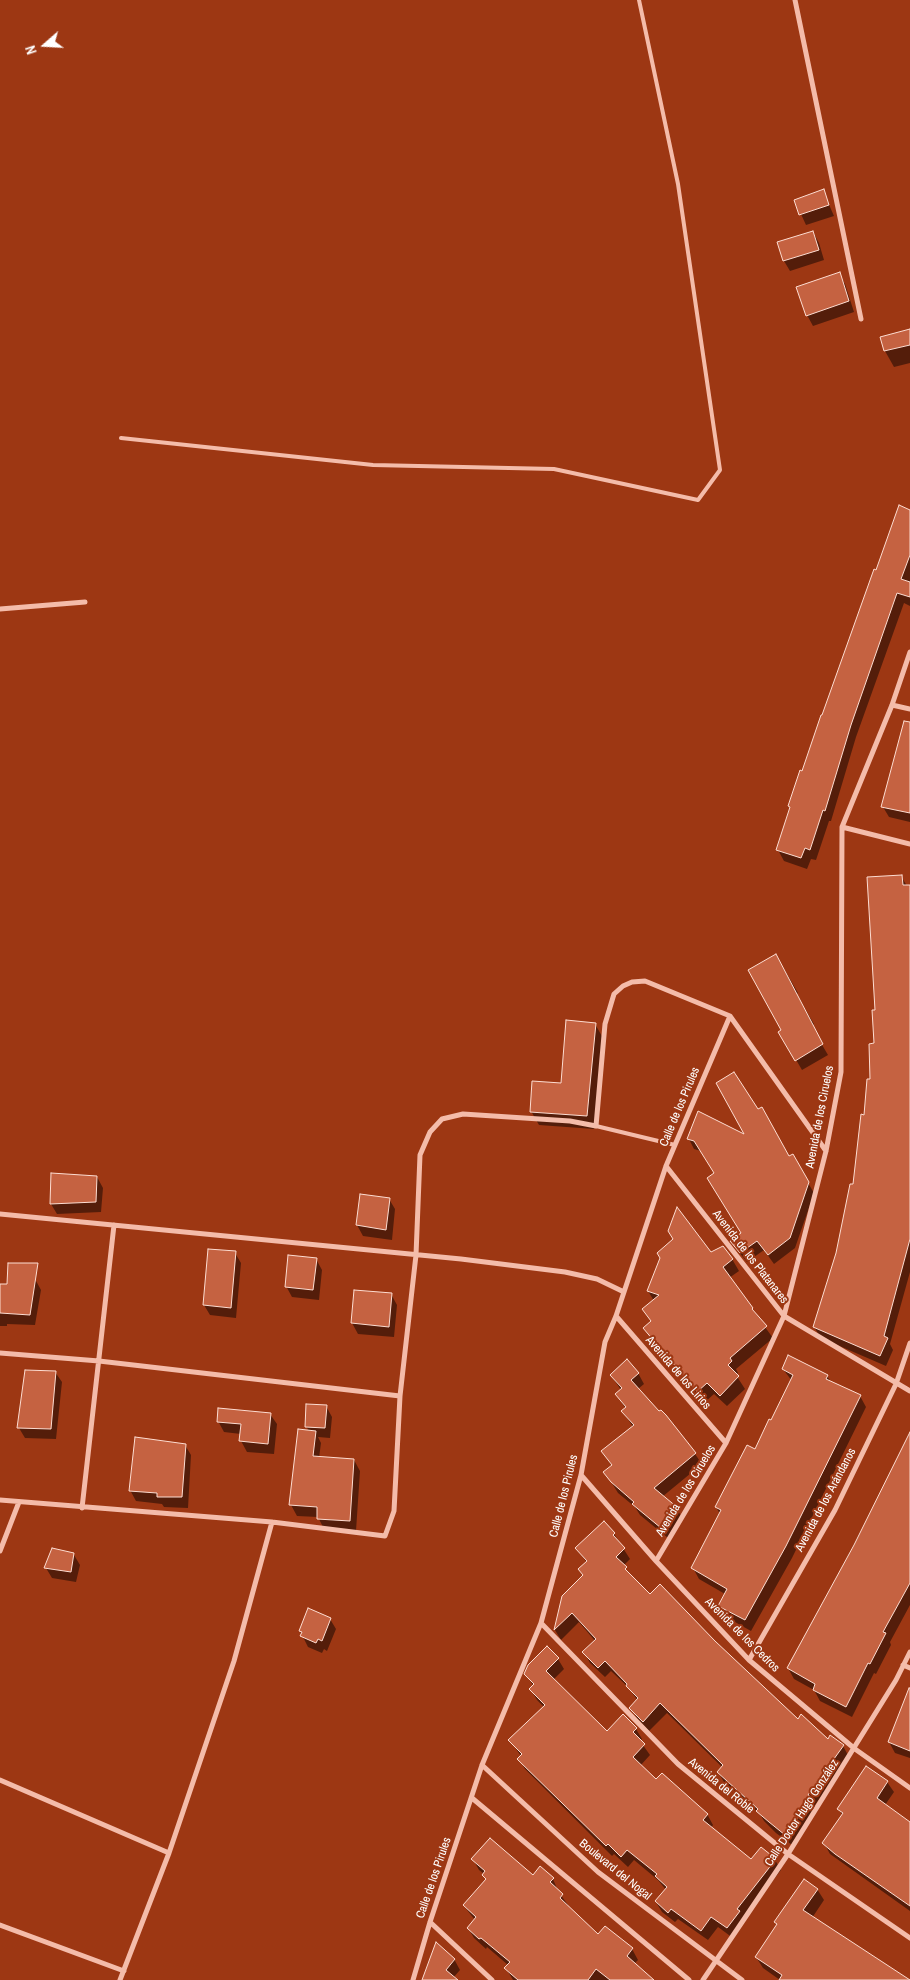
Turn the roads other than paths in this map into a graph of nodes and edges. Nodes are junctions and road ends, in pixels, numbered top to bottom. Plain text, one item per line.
1 (639, 0) edge
2 (795, 0) edge
3 (861, 319) dead end
4 (121, 438) dead end
5 (85, 602) dead end
6 (0, 609) edge
7 (910, 652) edge
8 (892, 705) junction
9 (910, 709) edge
10 (842, 827) junction
11 (910, 844) edge
12 (730, 1016) junction
13 (596, 1126) junction
14 (675, 1145) junction
15 (826, 1151) junction
16 (666, 1166) junction
17 (0, 1214) edge
18 (114, 1225) junction
19 (416, 1255) junction
20 (624, 1292) junction
21 (616, 1316) junction
22 (784, 1316) junction
23 (910, 1344) edge
24 (0, 1353) edge
25 (99, 1361) junction
26 (896, 1384) junction
27 (910, 1391) edge
28 (400, 1396) junction
29 (726, 1443) junction
30 (581, 1475) junction
31 (0, 1500) edge
32 (19, 1502) junction
33 (82, 1508) junction
34 (272, 1522) junction
35 (0, 1551) edge
36 (656, 1561) junction
37 (541, 1623) junction
38 (910, 1652) edge
39 (749, 1660) junction
40 (903, 1665) junction
41 (910, 1668) edge
42 (855, 1749) junction
43 (482, 1765) junction
44 (0, 1780) edge
45 (910, 1788) edge
46 (472, 1798) junction
47 (169, 1854) junction
48 (788, 1854) junction
49 (430, 1922) junction
50 (0, 1925) edge
51 (910, 1938) edge
52 (716, 1960) junction
53 (124, 1971) junction
54 (120, 1980) edge
55 (413, 1980) edge
56 (492, 1980) edge
57 (689, 1980) edge
58 (703, 1980) edge
59 (742, 1980) edge

1 - 4 lane
2 - 3 street
5 - 6 street
7 - 8 street, Avenida de los Ciruelos
8 - 9 street
8 - 10 street, Avenida de los Ciruelos
10 - 11 street
10 - 15 street, Avenida de los Ciruelos
12 - 13 street
12 - 14 street, Calle de los Pirules
12 - 15 street
13 - 14 lane
13 - 19 street
14 - 16 street, Calle de los Pirules
15 - 22 street, Avenida de los Ciruelos
16 - 20 street, Calle de los Pirules
16 - 22 street, Avenida de los Platanares
17 - 18 street
18 - 19 street
18 - 25 street
19 - 20 street
19 - 28 street
20 - 21 street, Calle de los Pirules
21 - 29 street, Avenida de los Lirios
21 - 30 street, Calle de los Pirules
22 - 26 street, Avenida de los Platanares
22 - 29 street, Avenida de los Ciruelos
23 - 26 street, Avenida de los Arándanos
24 - 25 street
25 - 28 street
25 - 33 street
26 - 27 street, Avenida de los Platanares
26 - 39 street, Avenida de los Arándanos
28 - 34 street
29 - 36 street, Avenida de los Ciruelos
30 - 36 street, Avenida de los Cedros
30 - 37 street, Calle de los Pirules
31 - 32 street
32 - 33 street
32 - 35 street
33 - 34 street
34 - 47 street
36 - 39 street, Avenida de los Cedros
37 - 43 street, Calle de los Pirules
37 - 48 street, Avenida del Roble
38 - 40 street, Calle Doctor Hugo González
39 - 42 street, Avenida de los Cedros
40 - 41 street
40 - 42 street, Calle Doctor Hugo González
42 - 45 street, Avenida de los Cedros
42 - 48 street, Calle Doctor Hugo González
43 - 46 street, Calle de los Pirules
43 - 52 street, Boulevard del Nogal
44 - 47 street
46 - 49 street, Calle de los Pirules
46 - 57 street
47 - 53 street
48 - 51 street, Avenida del Roble
48 - 52 street, Calle Doctor Hugo González
49 - 55 street, Calle de los Pirules
49 - 56 street
50 - 53 street
52 - 58 street, Calle Doctor Hugo González
52 - 59 street, Boulevard del Nogal
53 - 54 street

